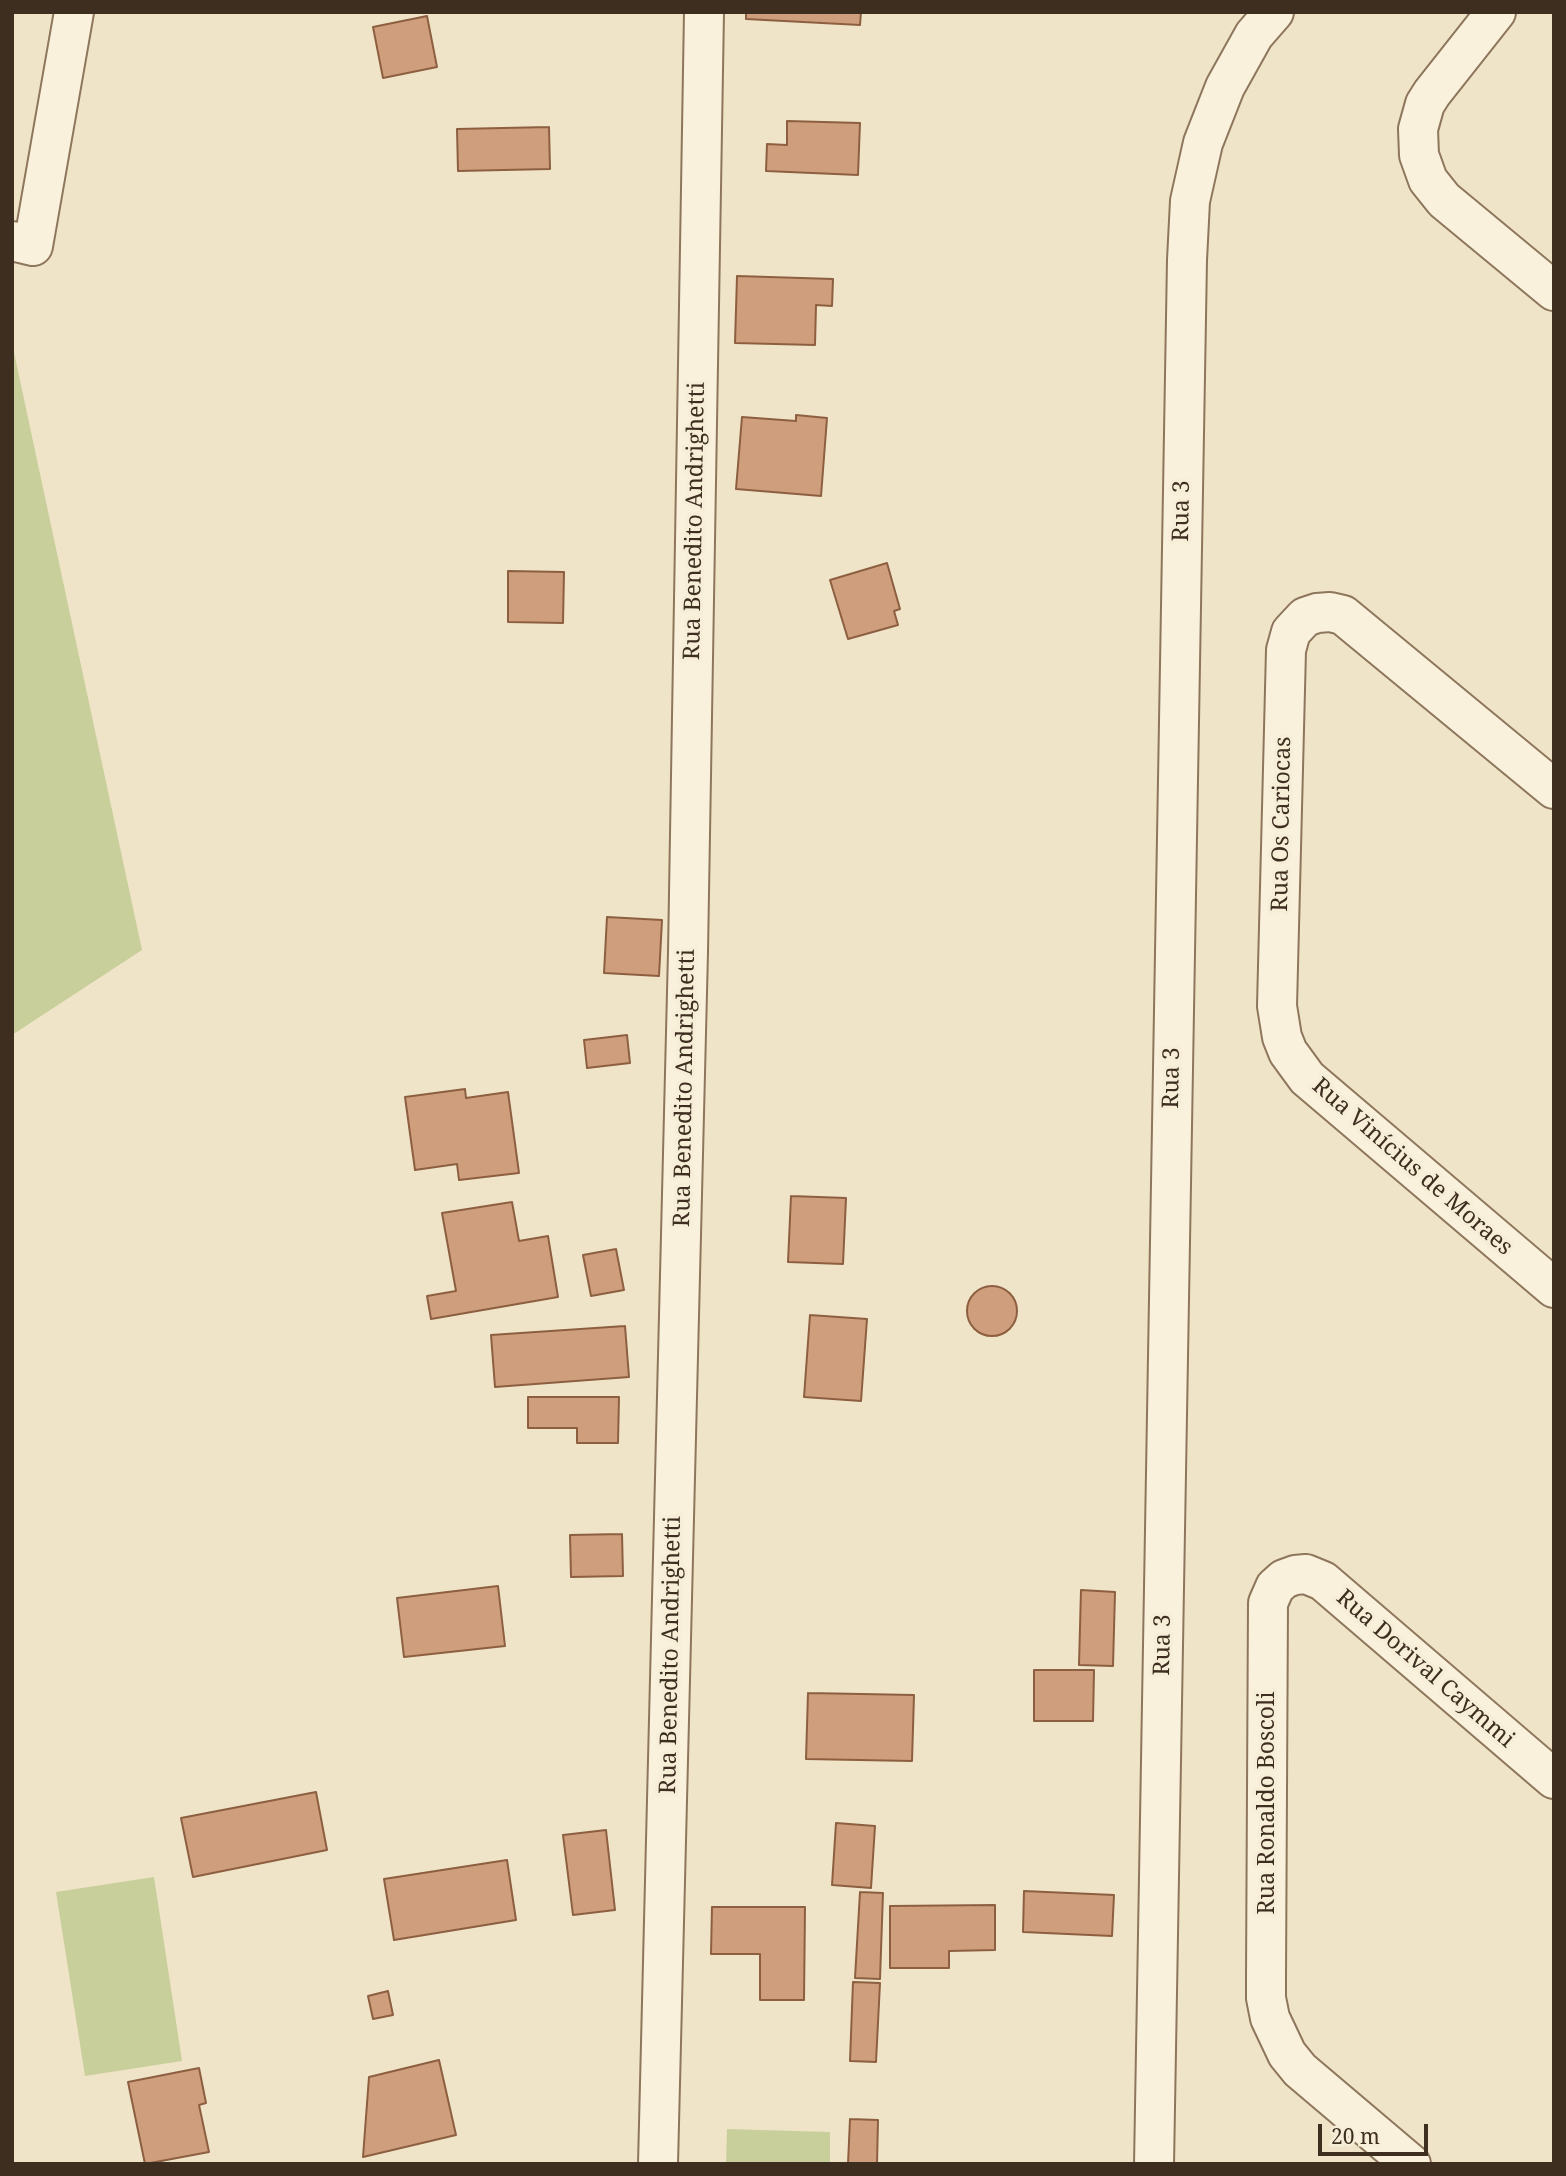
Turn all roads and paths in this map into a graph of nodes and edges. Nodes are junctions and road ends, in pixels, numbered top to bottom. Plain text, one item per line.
1 (74, 12) edge
2 (704, 12) edge
3 (1274, 12) edge
4 (1496, 12) edge
5 (23, 243) edge
6 (1554, 291) edge
7 (1554, 789) edge
8 (1282, 1037) joint
9 (1554, 1288) edge
10 (1289, 1577) joint
11 (1554, 1779) edge
12 (658, 2164) edge
13 (1154, 2164) edge
14 (1411, 2164) edge

1 - 5 street
2 - 12 street, Rua Benedito Andrighetti
3 - 13 street, Rua 3
4 - 6 street
7 - 8 street, Rua Os Cariocas
8 - 9 street, Rua Vinícius de Moraes
10 - 11 street, Rua Dorival Caymmi
10 - 14 street, Rua Ronaldo Boscoli

